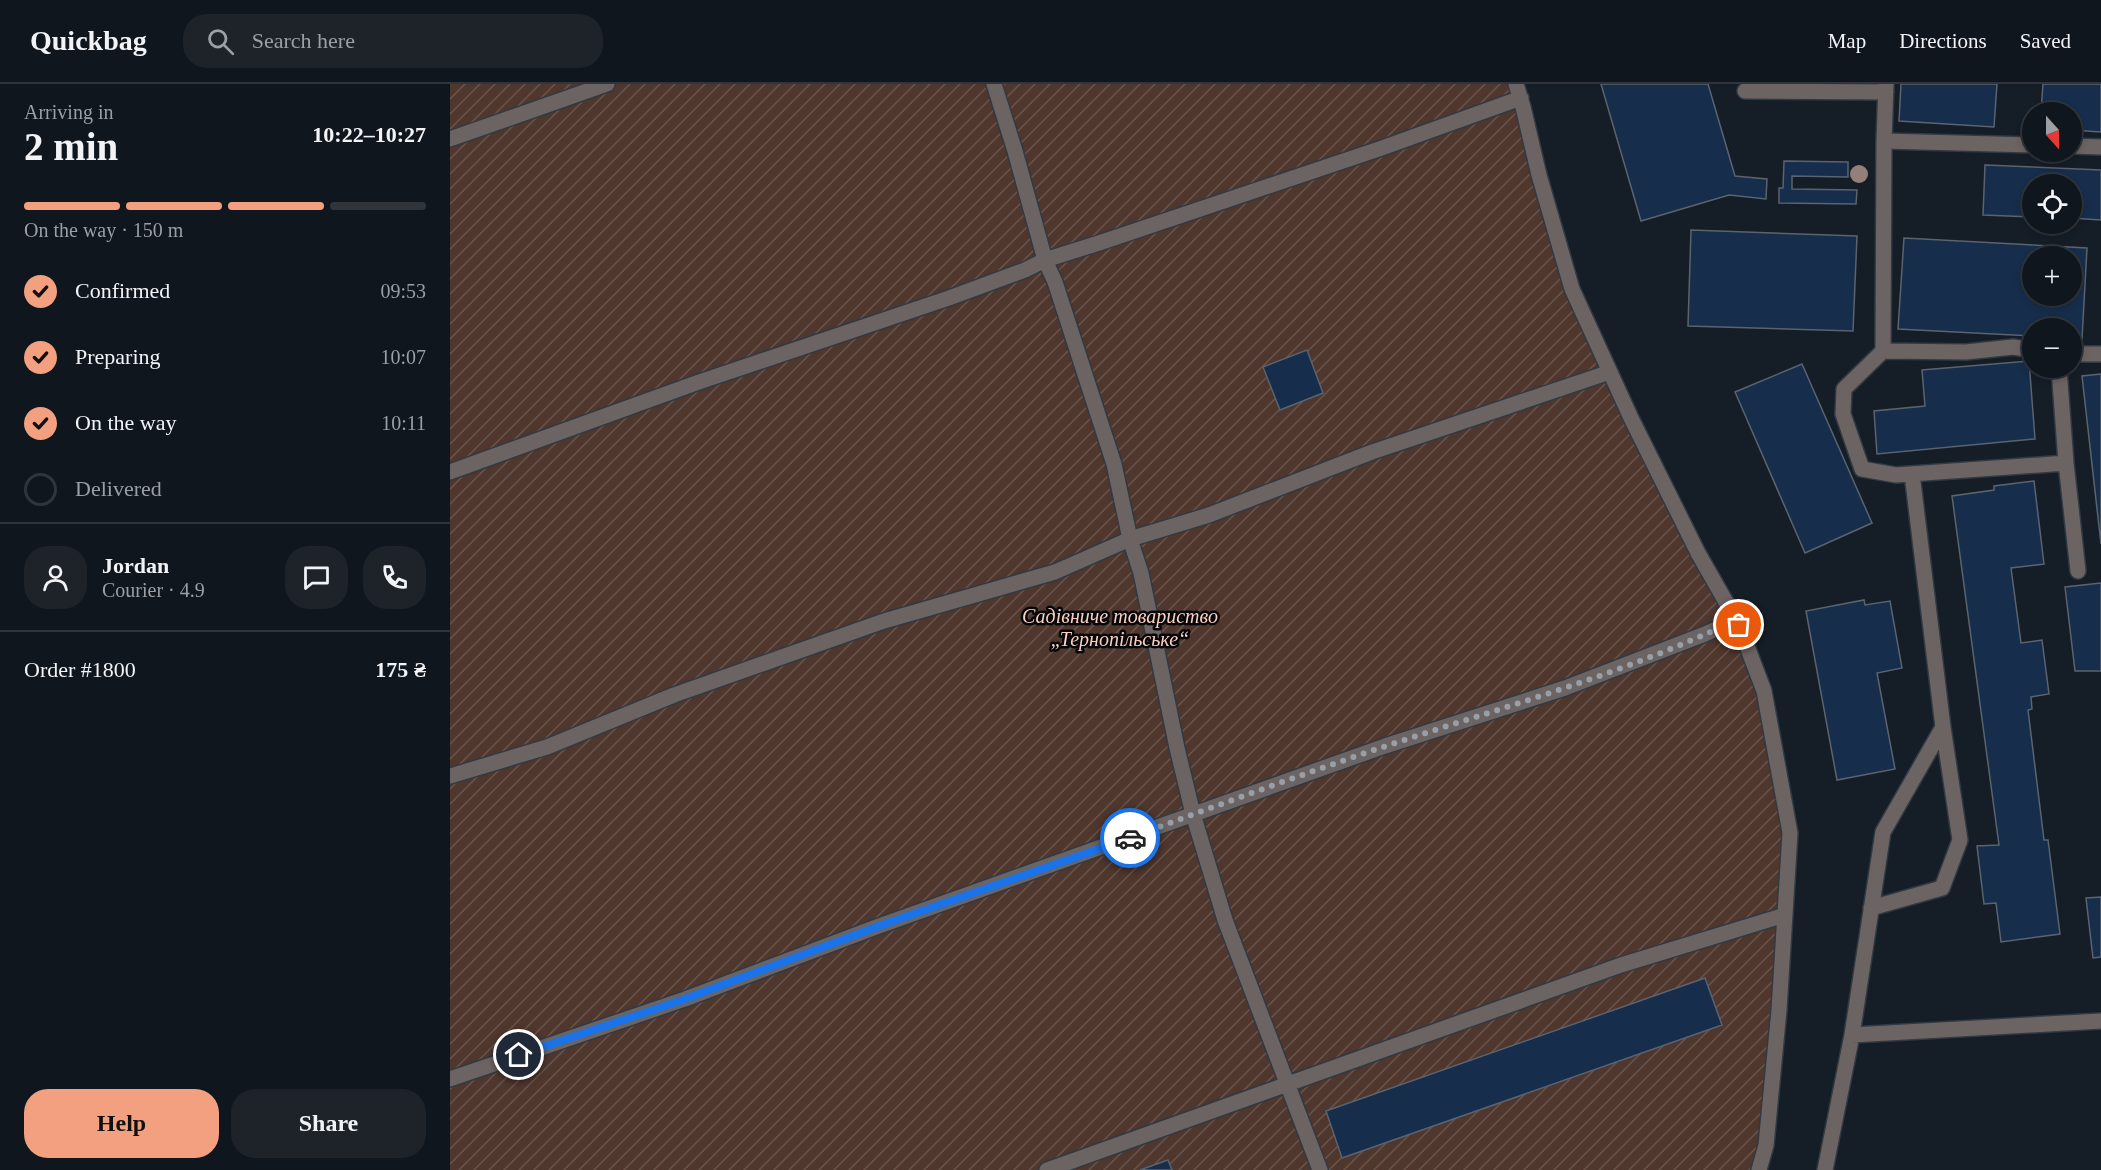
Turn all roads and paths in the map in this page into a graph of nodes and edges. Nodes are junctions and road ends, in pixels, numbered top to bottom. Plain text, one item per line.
1 (607, 84) edge
2 (994, 84) edge
3 (1886, 88) edge
4 (1519, 91) edge
5 (1745, 91) dead end
6 (450, 140) edge
7 (1884, 141) junction
8 (2022, 145) edge
9 (2082, 146) edge
10 (2101, 147) edge
11 (1045, 260) junction
12 (2022, 349) edge
13 (1883, 351) junction
14 (2082, 354) edge
15 (2101, 354) edge
16 (1610, 372) junction
17 (2060, 378) edge
18 (2066, 463) junction
19 (450, 472) edge
20 (1912, 474) junction
21 (1130, 539) junction
22 (2078, 570) dead end
23 (1736, 620) junction
24 (1943, 727) junction
25 (450, 776) edge
26 (1193, 814) junction
27 (1871, 908) junction
28 (1785, 915) junction
29 (2101, 1021) edge
30 (1852, 1035) junction
31 (450, 1079) edge
32 (1287, 1084) junction
33 (1047, 1170) edge
34 (1320, 1170) edge
35 (1759, 1170) edge
36 (1825, 1170) edge

1 - 6 street
2 - 11 street
3 - 5 street
3 - 7 street
4 - 11 street
4 - 16 street
7 - 8 street
7 - 13 street
9 - 10 street
11 - 19 street
11 - 21 street
12 - 13 street
13 - 20 street
14 - 15 street
16 - 21 street
16 - 23 street
17 - 18 street
18 - 20 street
18 - 22 street
20 - 24 street
21 - 25 street
21 - 26 street
23 - 26 street
23 - 28 street
24 - 27 street
24 - 27 street
26 - 31 street
26 - 32 street
27 - 30 street
28 - 32 street
28 - 35 street
29 - 30 street
30 - 36 street
32 - 33 street
32 - 34 street

